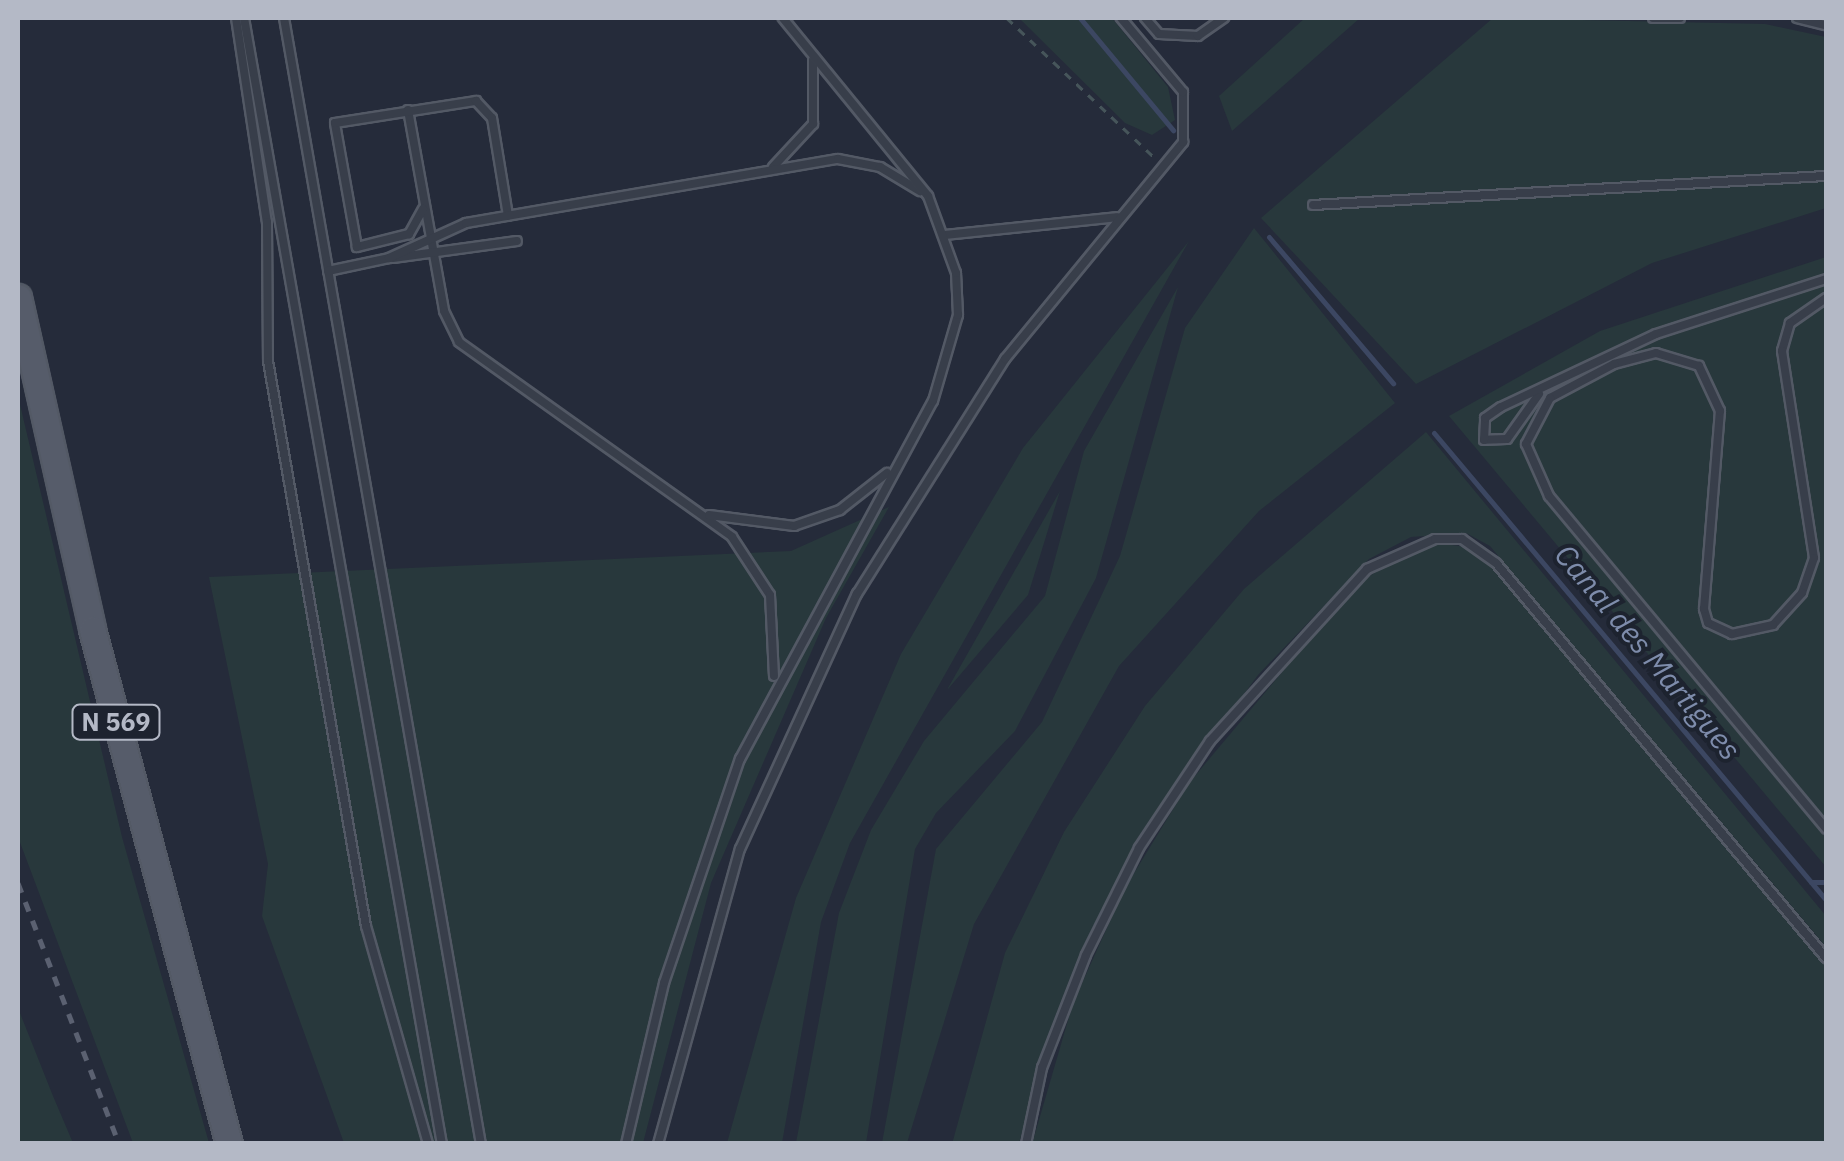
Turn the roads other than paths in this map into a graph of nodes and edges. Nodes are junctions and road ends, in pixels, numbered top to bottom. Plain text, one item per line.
1 (236, 18) edge
2 (244, 18) edge
3 (284, 18) edge
4 (783, 18) edge
5 (1121, 18) edge
6 (1145, 18) edge
7 (1224, 18) edge
8 (1653, 18) edge
9 (1680, 18) edge
10 (1797, 18) edge
11 (1826, 25) edge
12 (804, 42) junction
13 (408, 110) junction
14 (770, 170) junction
15 (1826, 176) edge
16 (928, 196) junction
17 (1313, 205) dead end
18 (424, 206) junction
19 (508, 216) junction
20 (1117, 218) junction
21 (944, 235) junction
22 (430, 240) junction
23 (516, 241) dead end
24 (433, 256) junction
25 (389, 258) junction
26 (328, 271) junction
27 (1826, 279) edge
28 (18, 297) edge
29 (1826, 298) edge
30 (1539, 394) junction
31 (894, 466) junction
32 (700, 512) junction
33 (774, 685) junction
34 (1826, 829) edge
35 (1826, 958) edge
36 (229, 1144) edge
37 (428, 1144) edge
38 (442, 1144) edge
39 (481, 1144) edge
40 (626, 1144) edge
41 (658, 1144) edge
42 (1026, 1144) edge

1 - 37 lane
2 - 38 lane
3 - 26 lane
4 - 12 lane
5 - 20 lane
6 - 7 lane
8 - 9 lane
10 - 11 lane
12 - 14 lane
12 - 16 lane
13 - 18 lane
13 - 18 lane
13 - 19 lane
14 - 16 lane
14 - 19 lane
15 - 17 lane
16 - 21 lane
18 - 22 lane
19 - 22 lane
20 - 21 lane
20 - 41 lane
21 - 31 lane
22 - 24 lane
22 - 25 lane
23 - 24 lane
24 - 25 lane
24 - 32 lane
25 - 26 lane
26 - 39 lane
27 - 30 lane
28 - 36 main road, N 569
29 - 34 lane
30 - 30 lane
31 - 32 lane
31 - 33 lane
32 - 33 lane
33 - 40 lane
35 - 42 lane

